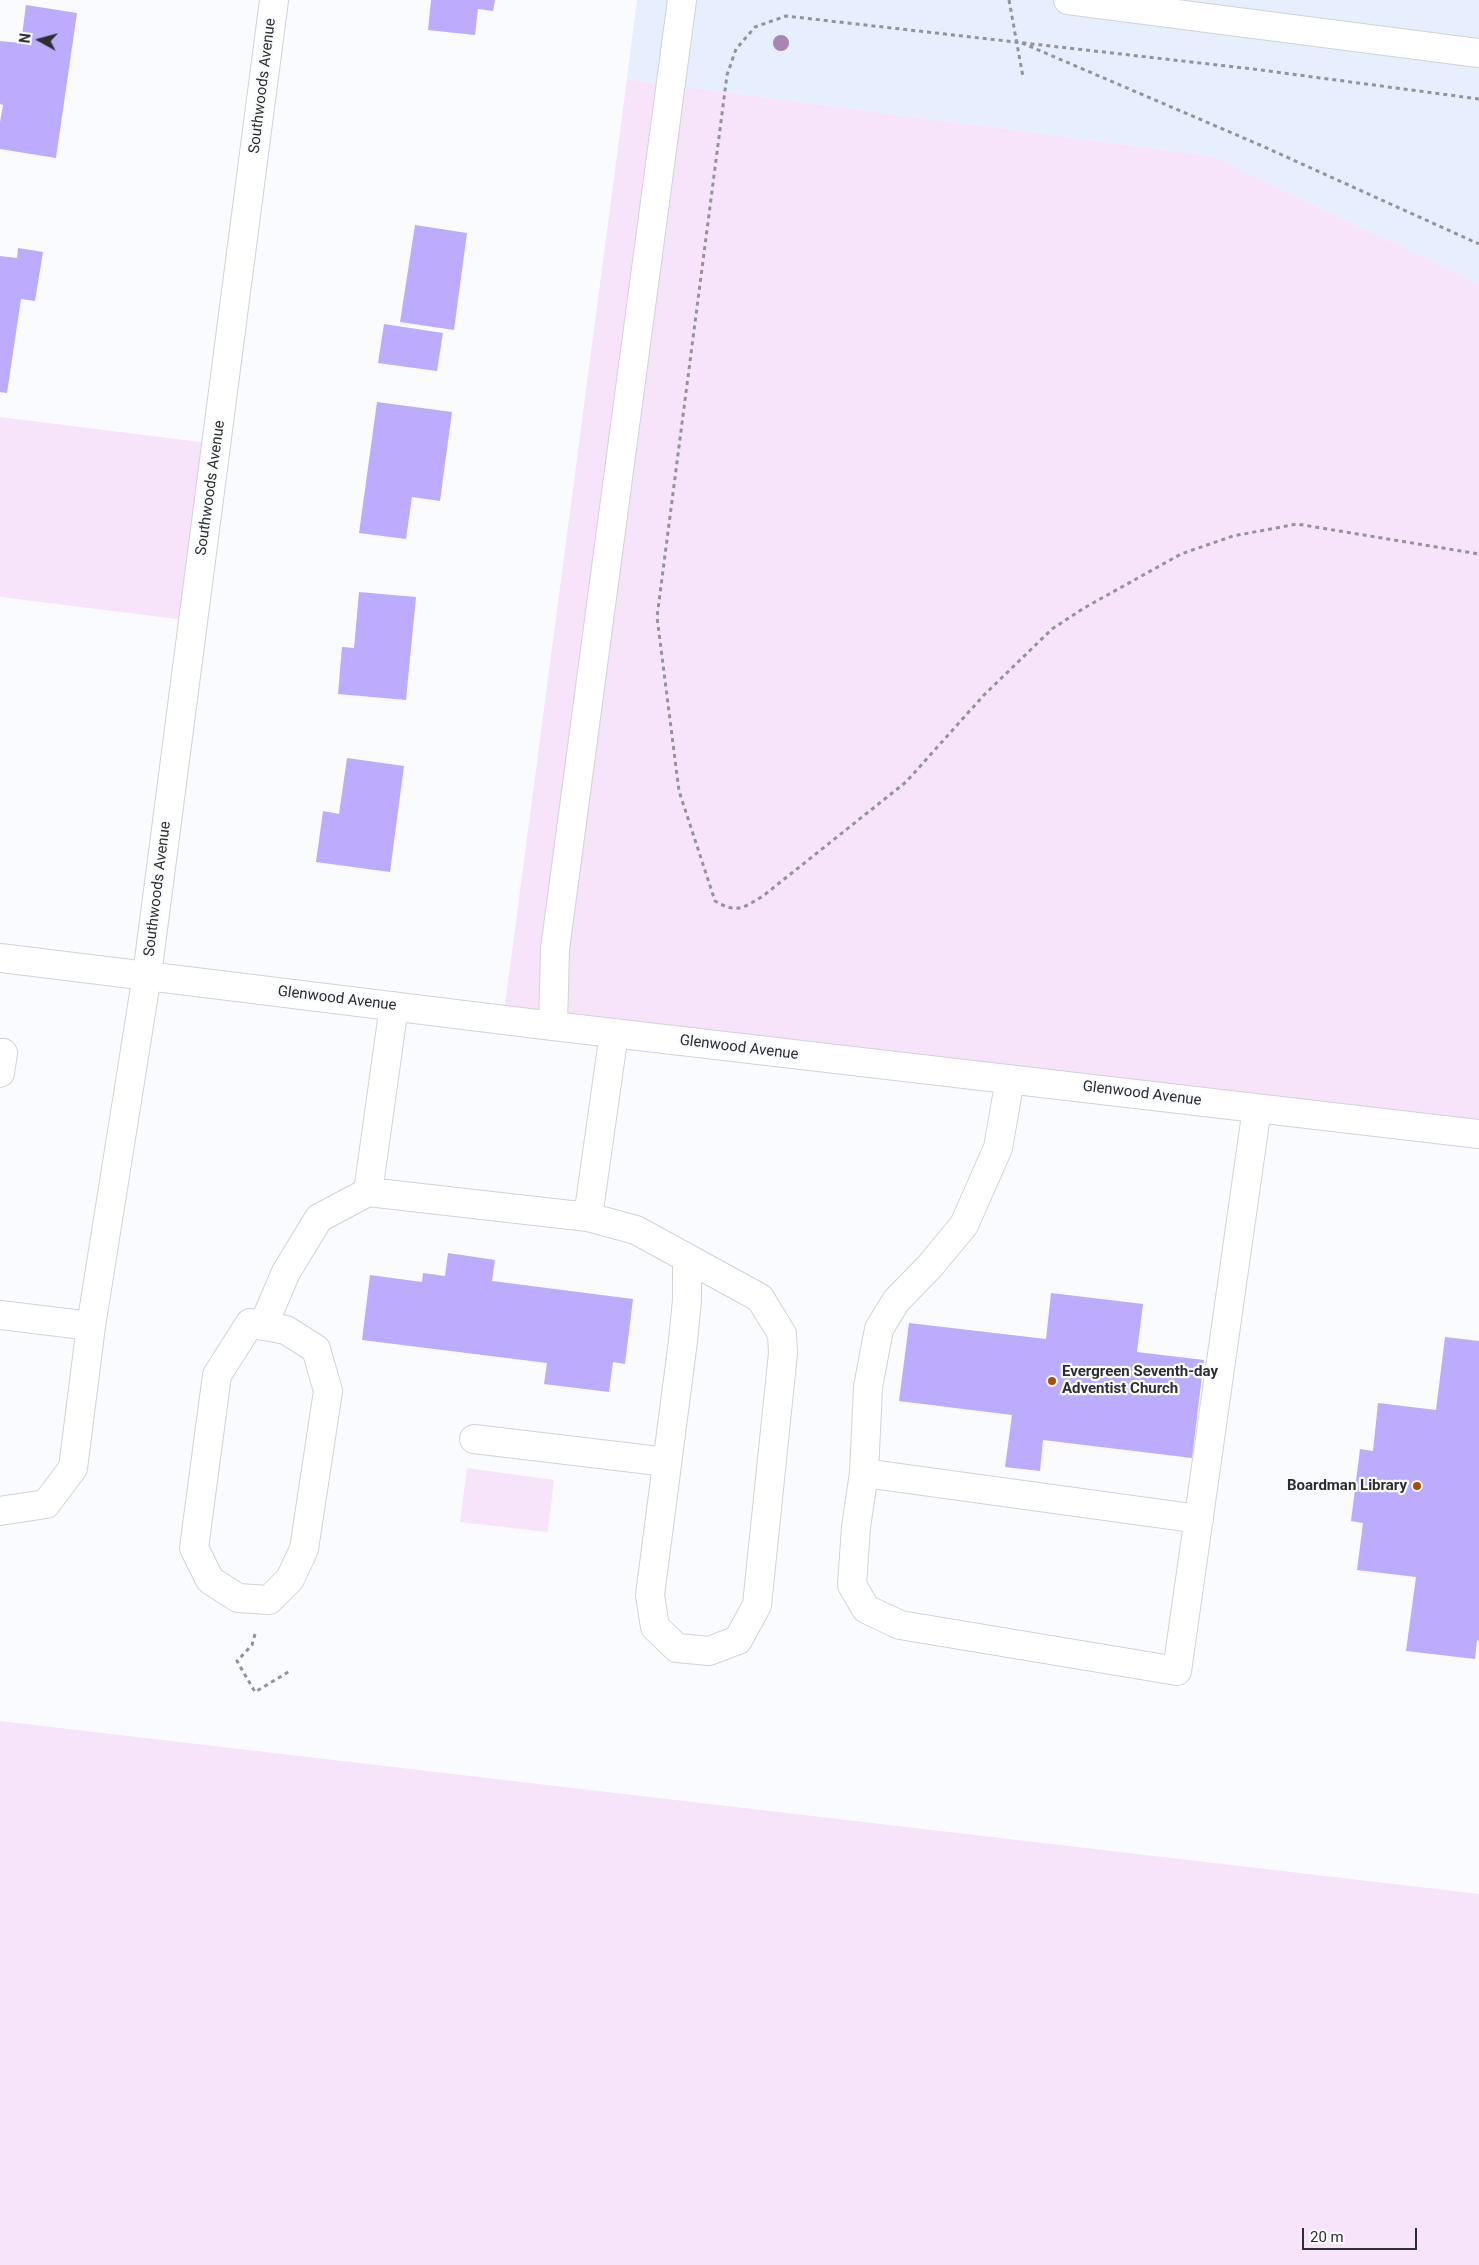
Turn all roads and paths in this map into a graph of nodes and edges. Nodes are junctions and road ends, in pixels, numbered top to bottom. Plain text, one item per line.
1 (274, 0) edge
2 (682, 0) edge
3 (1009, 0) edge
4 (1068, 0) edge
5 (1017, 41) junction
6 (1479, 53) edge
7 (1023, 77) dead end
8 (1479, 99) edge
9 (1479, 244) edge
10 (1479, 554) edge
11 (0, 958) edge
12 (147, 975) junction
13 (394, 1006) junction
14 (553, 1026) junction
15 (614, 1033) junction
16 (0, 1053) edge
17 (0, 1073) edge
18 (1010, 1079) junction
19 (1257, 1108) junction
20 (1479, 1134) edge
21 (368, 1192) junction
22 (588, 1217) junction
23 (687, 1259) junction
24 (0, 1315) edge
25 (91, 1326) junction
26 (263, 1326) junction
27 (474, 1439) dead end
28 (667, 1462) junction
29 (864, 1473) junction
30 (0, 1510) edge
31 (1199, 1520) junction
32 (254, 1599) junction
33 (290, 1671) dead end

1 - 12 street, Southwoods Avenue
2 - 14 street
3 - 5 path
4 - 6 street
5 - 7 path
5 - 8 path
5 - 9 path
5 - 10 path
11 - 12 street, Glenwood Avenue
12 - 13 street, Glenwood Avenue
12 - 25 street, Southwoods Avenue
13 - 14 street, Glenwood Avenue
13 - 21 street
14 - 15 street, Glenwood Avenue
15 - 18 street, Glenwood Avenue
15 - 22 street
16 - 17 street
18 - 19 street, Glenwood Avenue
18 - 29 street
19 - 20 street, Glenwood Avenue
19 - 31 street
21 - 22 street
21 - 26 street
22 - 23 street
23 - 28 street
23 - 28 street
24 - 25 street
25 - 30 street, Southwoods Avenue
26 - 32 street
26 - 32 street
27 - 28 street
29 - 31 street
29 - 31 street
32 - 33 path

